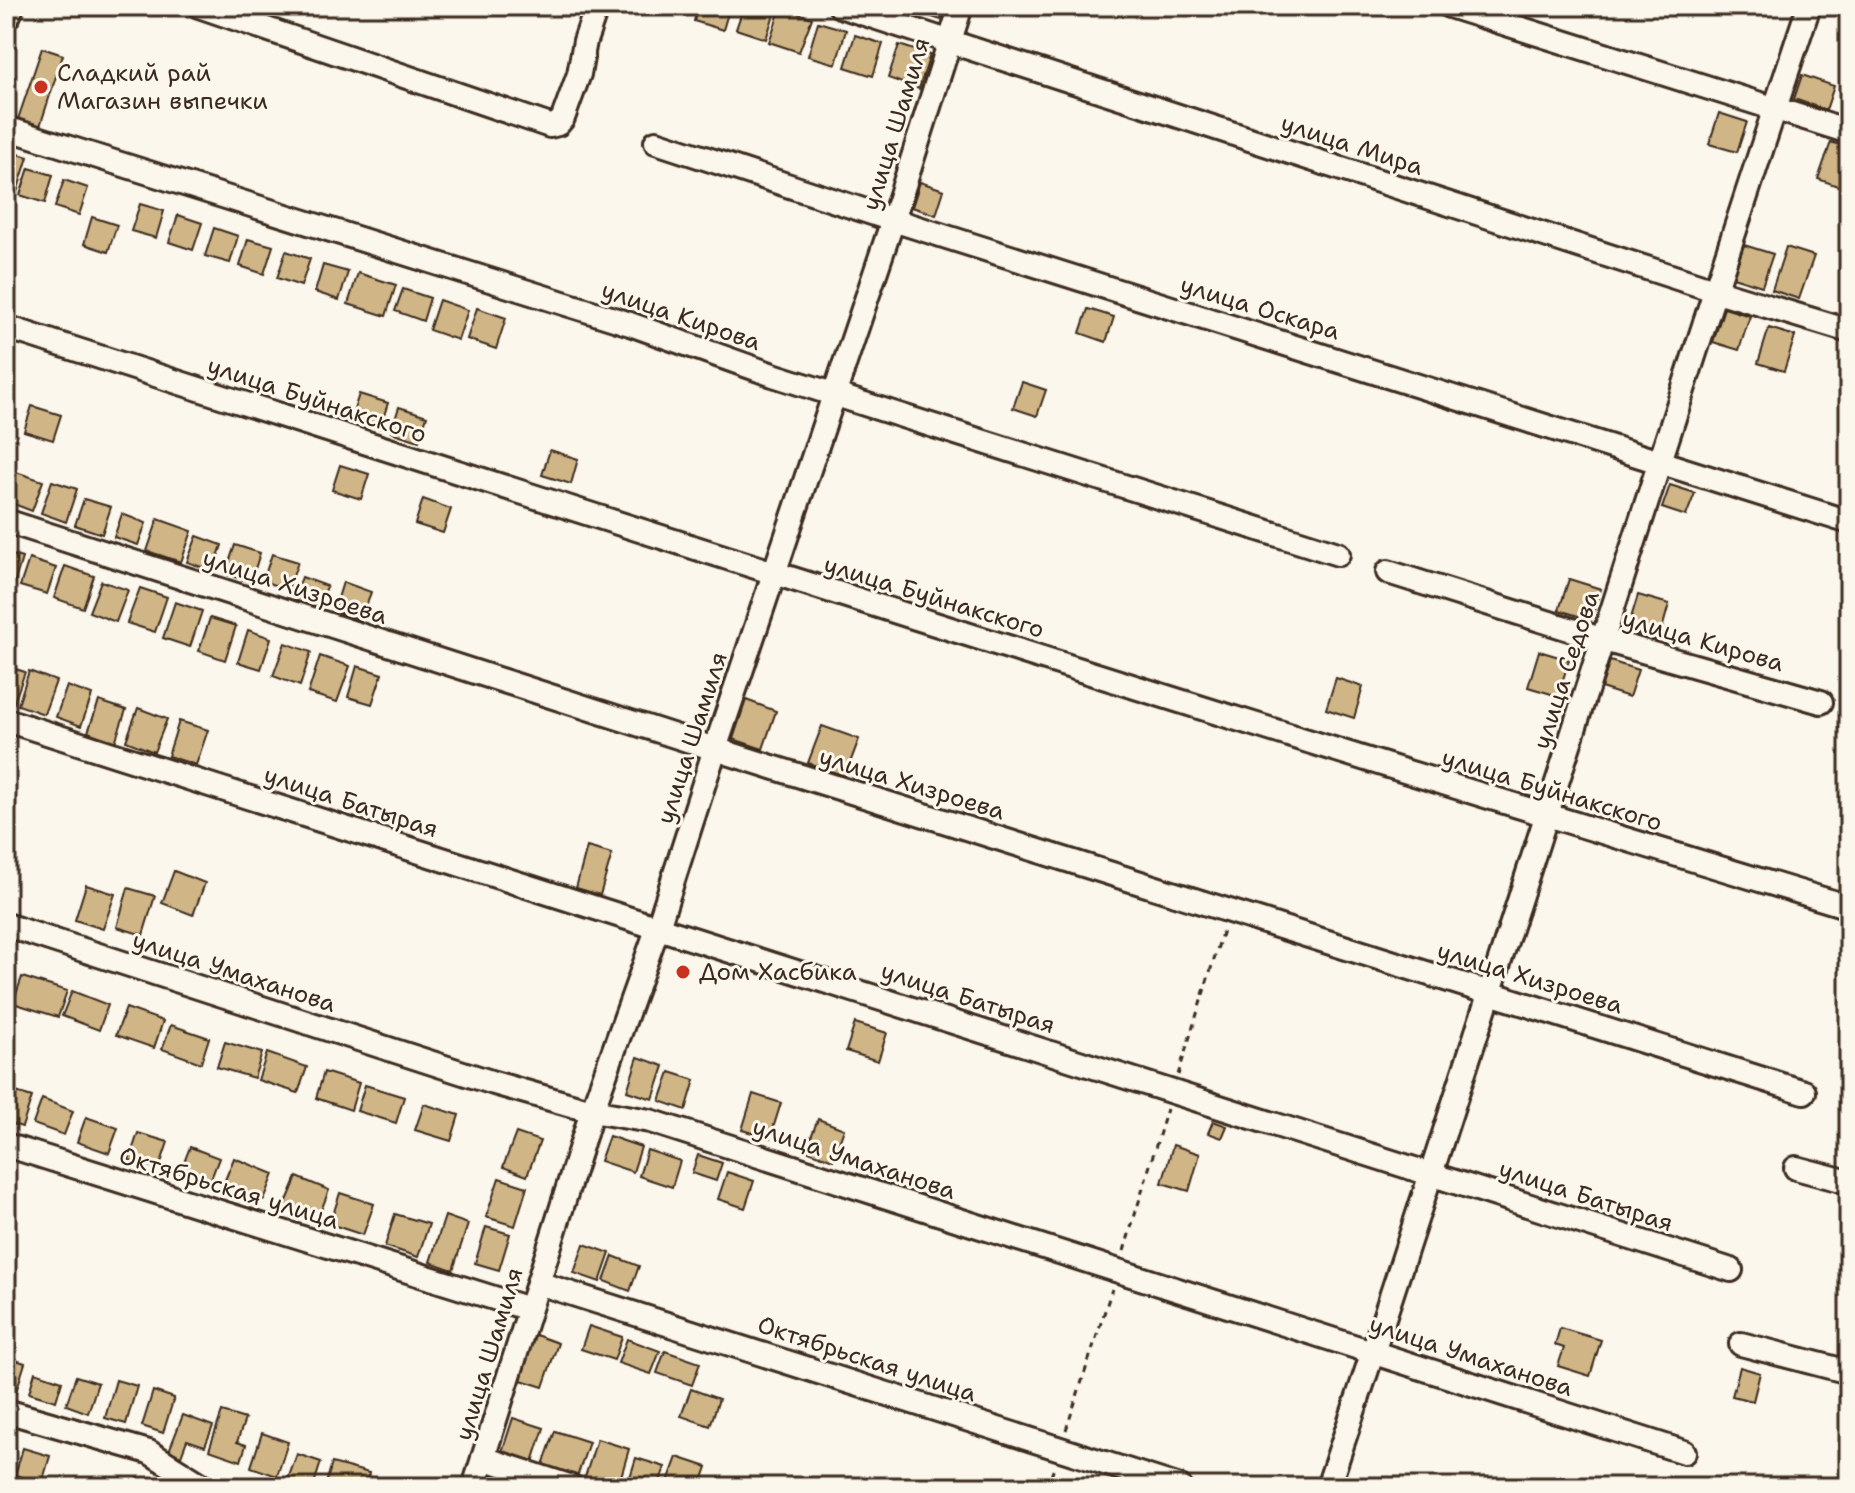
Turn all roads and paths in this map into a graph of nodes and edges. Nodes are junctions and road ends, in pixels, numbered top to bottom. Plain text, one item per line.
1 (9, 6) edge
2 (199, 6) edge
3 (597, 6) edge
4 (840, 6) edge
5 (961, 6) edge
6 (1449, 6) edge
7 (1809, 6) edge
8 (6, 14) edge
9 (949, 41) junction
10 (1775, 108) junction
11 (6, 128) edge
12 (1849, 132) edge
13 (656, 142) dead end
14 (893, 220) junction
15 (1714, 290) junction
16 (6, 327) edge
17 (1849, 331) edge
18 (834, 395) junction
19 (1660, 460) junction
20 (6, 521) edge
21 (1849, 522) edge
22 (1338, 554) dead end
23 (1388, 572) dead end
24 (775, 574) junction
25 (1604, 640) junction
26 (1821, 702) dead end
27 (6, 720) edge
28 (715, 749) junction
29 (1546, 816) junction
30 (1849, 907) edge
31 (1229, 911) junction
32 (6, 925) edge
33 (658, 927) junction
34 (1489, 993) junction
35 (1173, 1091) junction
36 (1804, 1092) dead end
37 (592, 1111) junction
38 (6, 1145) edge
39 (1796, 1168) dead end
40 (1430, 1173) junction
41 (1849, 1182) edge
42 (1118, 1270) junction
43 (1731, 1270) dead end
44 (538, 1283) junction
45 (529, 1309) junction
46 (1741, 1344) dead end
47 (1373, 1352) junction
48 (1849, 1372) edge
49 (6, 1411) edge
50 (1061, 1448) junction
51 (1684, 1452) dead end
52 (483, 1458) junction
53 (205, 1487) edge
54 (474, 1487) edge
55 (572, 1487) edge
56 (1047, 1487) edge
57 (1180, 1487) edge
58 (1328, 1487) edge

1 - 8 main road
2 - 3 street
4 - 9 street, улица Мира
5 - 9 street, улица Шамиля
6 - 10 street
7 - 10 street, улица Седова
9 - 14 street, улица Шамиля
9 - 15 street, улица Мира
10 - 12 street
10 - 15 street, улица Седова
11 - 18 street, улица Кирова
13 - 14 street, улица Оскара
14 - 18 street, улица Шамиля
14 - 19 street, улица Оскара
15 - 17 street, улица Мира
15 - 19 street, улица Седова
16 - 24 street, улица Буйнакского
18 - 22 street, улица Кирова
18 - 24 street, улица Шамиля
19 - 21 street, улица Оскара
19 - 25 street, улица Седова
20 - 28 street, улица Хизроева
23 - 25 street, улица Кирова
24 - 28 street, улица Шамиля
24 - 29 street, улица Буйнакского
25 - 26 street, улица Кирова
25 - 29 street, улица Седова
27 - 33 street, улица Батырая
28 - 31 street, улица Хизроева
28 - 33 street, улица Шамиля
29 - 30 street, улица Буйнакского
29 - 34 street, улица Седова
31 - 34 street, улица Хизроева
31 - 35 path
32 - 37 street, улица Умаханова
33 - 35 street, улица Батырая
33 - 37 street, улица Шамиля
34 - 36 street, улица Хизроева
34 - 40 street, улица Седова
35 - 40 street, улица Батырая
35 - 42 path
37 - 42 street, улица Умаханова
37 - 44 street, улица Шамиля
38 - 45 street, Октябрьская улица
39 - 41 street
40 - 43 street, улица Батырая
40 - 47 street, улица Седова
42 - 47 street, улица Умаханова
42 - 50 path
44 - 45 street, улица Шамиля
44 - 50 street, Октябрьская улица
45 - 52 street, улица Шамиля
46 - 48 street
47 - 51 street, улица Умаханова
47 - 58 street, улица Седова
49 - 53 street
50 - 56 path
50 - 57 street, Октябрьская улица
52 - 54 street, улица Шамиля
52 - 55 street

